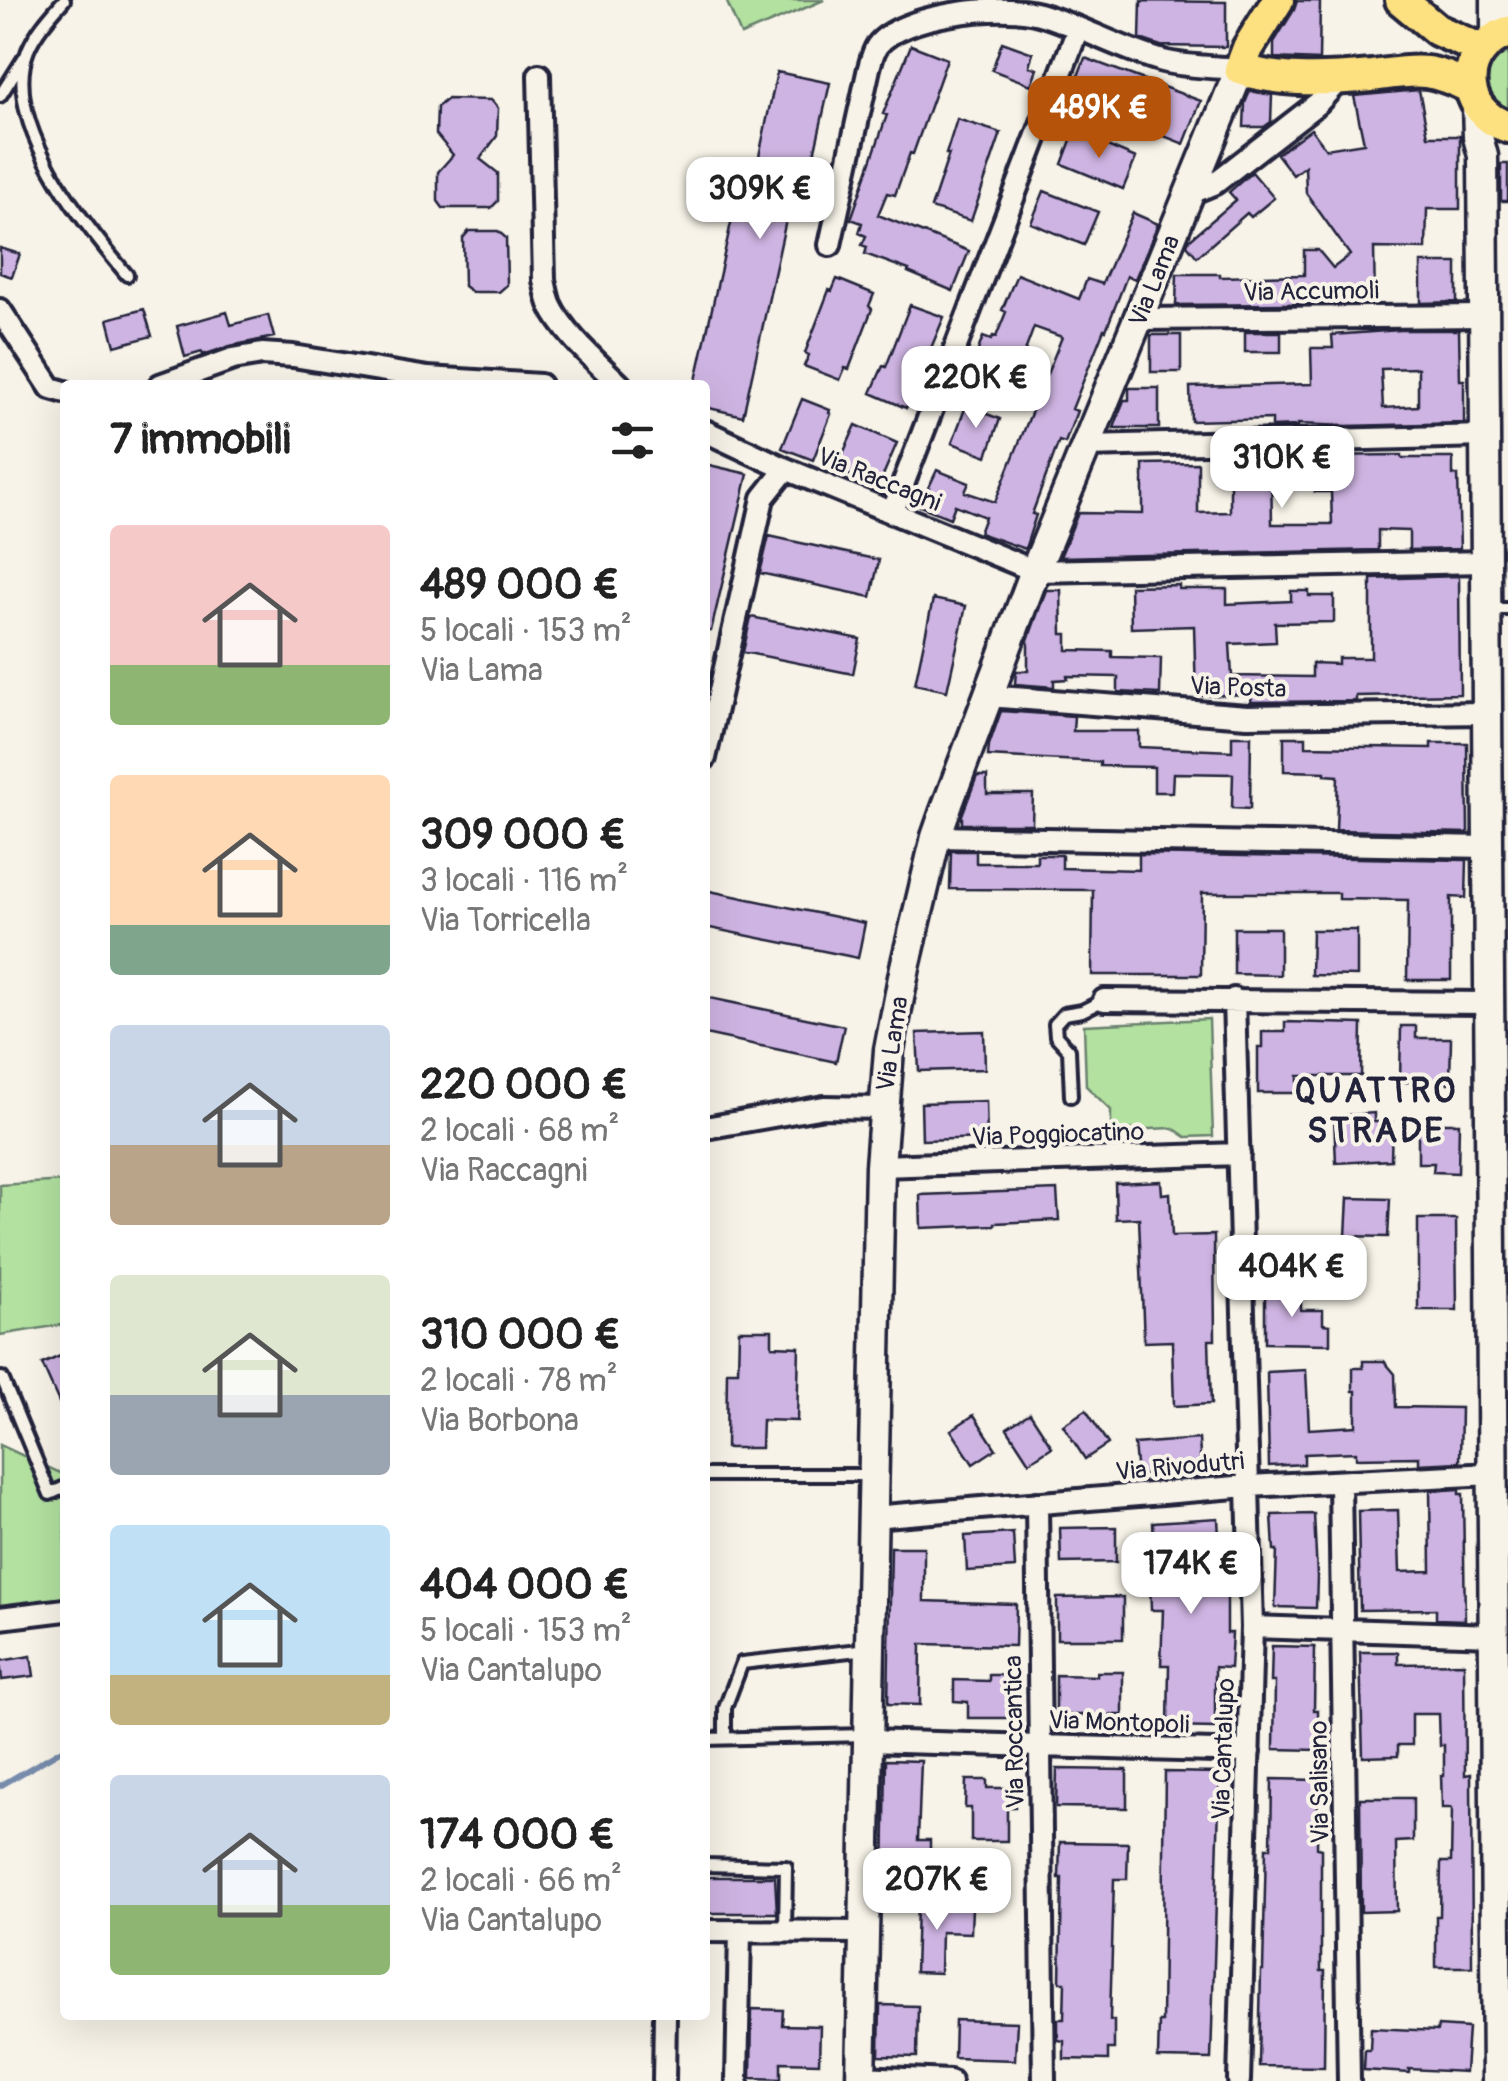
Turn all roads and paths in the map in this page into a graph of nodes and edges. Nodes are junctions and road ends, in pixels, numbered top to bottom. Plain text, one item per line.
1 (64, 0) edge
2 (1400, 0) edge
3 (1496, 0) edge
4 (1270, 3) edge
5 (1078, 29) junction
6 (1442, 33) junction
7 (1495, 39) edge
8 (27, 52) junction
9 (1240, 69) junction
10 (1432, 74) junction
11 (540, 75) dead end
12 (1341, 78) junction
13 (0, 96) edge
14 (1489, 111) edge
15 (1191, 193) junction
16 (830, 245) dead end
17 (127, 275) dead end
18 (0, 310) edge
19 (1484, 316) junction
20 (1139, 319) junction
21 (174, 380) edge
22 (460, 380) edge
23 (615, 380) edge
24 (60, 391) edge
25 (710, 433) edge
26 (1485, 436) junction
27 (1087, 446) junction
28 (786, 469) junction
29 (892, 514) junction
30 (1486, 562) junction
31 (1036, 571) junction
32 (1497, 609) edge
33 (988, 696) junction
34 (1487, 714) junction
35 (710, 736) edge
36 (936, 837) junction
37 (1488, 847) junction
38 (1234, 999) junction
39 (1104, 1000) joint
40 (1490, 1003) junction
41 (1071, 1096) dead end
42 (883, 1108) junction
43 (710, 1127) edge
44 (1238, 1154) junction
45 (880, 1166) junction
46 (1499, 1171) edge
47 (2, 1378) edge
48 (1498, 1467) edge
49 (710, 1475) edge
50 (872, 1476) junction
51 (1340, 1482) junction
52 (1248, 1486) junction
53 (60, 1489) edge
54 (1037, 1503) junction
55 (872, 1517) junction
56 (60, 1611) edge
57 (0, 1618) edge
58 (1252, 1628) junction
59 (1342, 1630) junction
60 (1494, 1635) junction
61 (869, 1649) junction
62 (725, 1738) junction
63 (867, 1738) junction
64 (710, 1739) edge
65 (1040, 1746) junction
66 (1249, 1752) junction
67 (710, 1865) edge
68 (710, 1931) edge
69 (740, 1931) junction
70 (785, 1932) junction
71 (864, 1932) junction
72 (665, 2020) edge
73 (861, 2079) edge
74 (664, 2081) edge
75 (737, 2081) edge
76 (950, 2081) edge
77 (1044, 2081) edge
78 (1239, 2081) edge
79 (1349, 2081) edge
80 (1497, 2081) edge

1 - 8 lane
2 - 6 main road
3 - 7 main road
4 - 9 main road, Via Lama
5 - 9 street
5 - 16 street
5 - 29 street
6 - 7 main road
6 - 10 main road
7 - 14 main road
8 - 13 lane
8 - 17 lane
9 - 12 main road
9 - 15 main road, Via Lama
10 - 12 main road
10 - 14 main road
11 - 23 street
12 - 15 street
14 - 19 main road
15 - 20 main road, Via Lama
18 - 24 street
19 - 20 street, Via Accumoli
19 - 26 main road
20 - 27 main road, Via Lama
21 - 22 street
25 - 28 street, Via Raccagni
26 - 27 street
26 - 30 main road
27 - 31 main road, Via Lama
28 - 29 street, Via Raccagni
28 - 35 street
29 - 31 street, Via Raccagni
30 - 31 street
30 - 32 main road
31 - 33 main road, Via Lama
32 - 34 main road
33 - 34 street, Via Posta
33 - 36 main road, Via Lama
34 - 37 main road
36 - 37 street
36 - 42 main road, Via Lama
37 - 40 main road
38 - 39 street
38 - 40 street
38 - 44 street, Via Cantalupo
39 - 41 lane
40 - 46 main road
42 - 43 street
42 - 45 main road, Via Lama
44 - 45 street, Via Poggiocatino
44 - 52 street, Via Cantalupo
45 - 50 main road, Via Lama
46 - 48 main road
47 - 53 lane
48 - 51 street, Via Rivodutri
48 - 60 main road
49 - 50 lane
50 - 55 main road, Via Lama
51 - 52 street, Via Rivodutri
51 - 59 street, Via Salisano
52 - 54 street, Via Rivodutri
52 - 58 street, Via Cantalupo
54 - 55 street, Via Rivodutri
54 - 65 street, Via Roccantica
55 - 61 main road, Via Lama
56 - 57 street
58 - 59 street
58 - 66 street, Via Cantalupo
59 - 60 street
59 - 79 street, Via Salisano
60 - 80 main road
61 - 62 lane
61 - 63 main road, Via Lama
62 - 63 lane
62 - 64 lane
63 - 65 street, Via Montopoli
63 - 71 main road, Via Lama
65 - 66 street, Via Montopoli
65 - 77 street, Via Roccantica
66 - 78 street, Via Cantalupo
67 - 70 lane
68 - 69 street
69 - 70 street
69 - 75 street
70 - 71 street
71 - 73 main road, Via Lama
72 - 74 street
73 - 76 street

